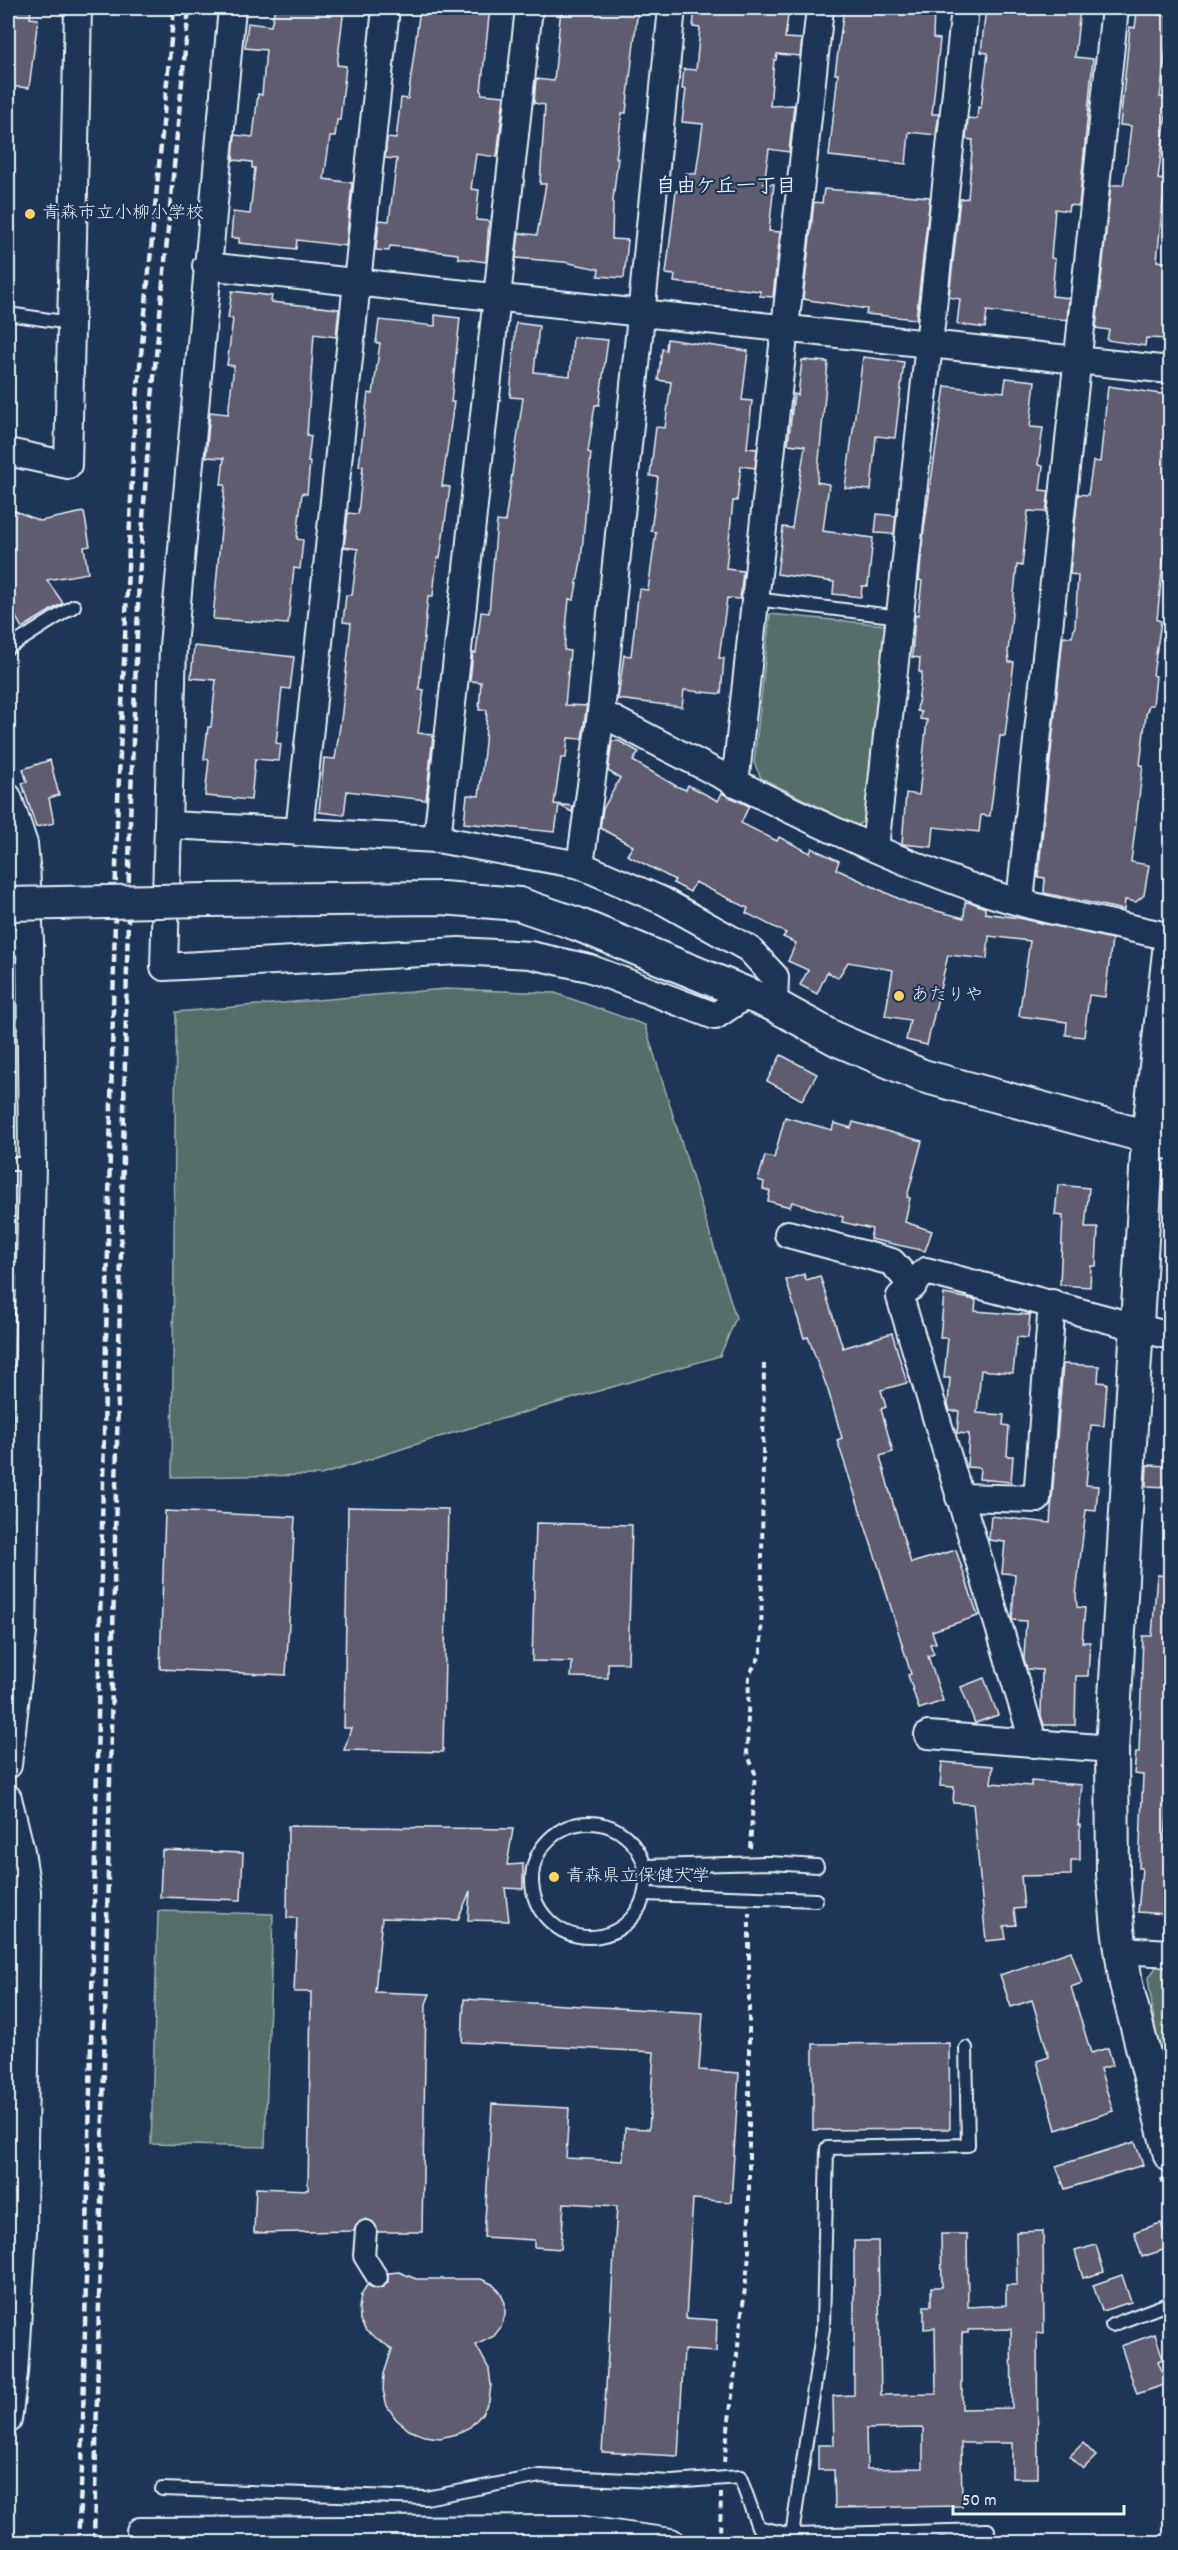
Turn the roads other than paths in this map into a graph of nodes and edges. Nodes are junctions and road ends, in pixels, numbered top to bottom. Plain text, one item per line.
1 (78, 8) edge
2 (232, 8) edge
3 (386, 8) edge
4 (529, 8) edge
5 (672, 8) edge
6 (820, 8) edge
7 (965, 8) edge
8 (1115, 8) edge
9 (206, 266) junction
10 (355, 281) junction
11 (497, 297) junction
12 (641, 313) junction
13 (8, 314) edge
14 (70, 323) junction
15 (785, 330) junction
16 (929, 346) junction
17 (1076, 360) junction
18 (1170, 370) edge
19 (8, 452) edge
20 (755, 599) junction
21 (74, 606) dead end
22 (900, 617) junction
23 (8, 648) edge
24 (601, 713) junction
25 (735, 784) junction
26 (8, 797) edge
27 (170, 825) junction
28 (299, 832) junction
29 (437, 839) junction
30 (16, 845) edge
31 (875, 848) junction
32 (580, 865) junction
33 (1020, 901) junction
34 (8, 904) edge
35 (1170, 937) edge
36 (19, 942) edge
37 (1170, 943) edge
38 (761, 999) junction
39 (1159, 1140) edge
40 (20, 1164) edge
41 (788, 1234) dead end
42 (19, 1269) edge
43 (913, 1286) junction
44 (1052, 1303) junction
45 (1137, 1327) junction
46 (1170, 1336) edge
47 (959, 1497) junction
48 (15, 1633) edge
49 (928, 1736) dead end
50 (1035, 1744) junction
51 (1112, 1749) junction
52 (8, 1765) edge
53 (9, 1812) edge
54 (645, 1866) junction
55 (817, 1866) dead end
56 (645, 1894) junction
57 (816, 1900) dead end
58 (1121, 1950) junction
59 (1170, 1953) edge
60 (966, 2048) dead end
61 (16, 2109) edge
62 (1170, 2155) edge
63 (366, 2231) dead end
64 (377, 2277) dead end
65 (1170, 2303) edge
66 (1112, 2325) dead end
67 (8, 2420) edge
68 (162, 2489) dead end
69 (988, 2530) dead end
70 (791, 2539) edge
71 (140, 2542) edge
72 (671, 2542) edge

1 - 14 street
2 - 9 street
3 - 10 street
4 - 11 street
5 - 12 street
6 - 15 street
7 - 16 street
8 - 17 street
9 - 10 street
9 - 27 street
10 - 11 street
10 - 28 street
11 - 12 street
11 - 29 street
12 - 15 street
12 - 24 street
13 - 14 lane
14 - 19 street
15 - 16 street
15 - 20 street
16 - 17 street
16 - 22 street
17 - 18 street
17 - 33 street
20 - 22 lane
20 - 25 street
21 - 23 lane
22 - 31 street
24 - 25 street
24 - 32 street
25 - 31 street
26 - 30 street
27 - 28 street
27 - 38 street
28 - 29 street
29 - 32 street
30 - 36 street
31 - 33 street
32 - 38 street
33 - 35 street
34 - 38 street, bridge
36 - 40 street
37 - 39 street
38 - 39 street
39 - 45 street
40 - 42 street
41 - 43 street
42 - 48 street
43 - 44 street
43 - 47 street
44 - 45 street
44 - 47 street
45 - 46 street
45 - 51 street
47 - 50 street
48 - 52 street
49 - 50 street
50 - 51 street
51 - 58 street
53 - 61 street
54 - 55 lane
54 - 56 lane
54 - 56 lane
56 - 57 lane
58 - 59 street
58 - 62 street
60 - 70 lane
61 - 67 street
63 - 64 street
65 - 66 lane
68 - 70 lane
69 - 70 lane
71 - 72 street

